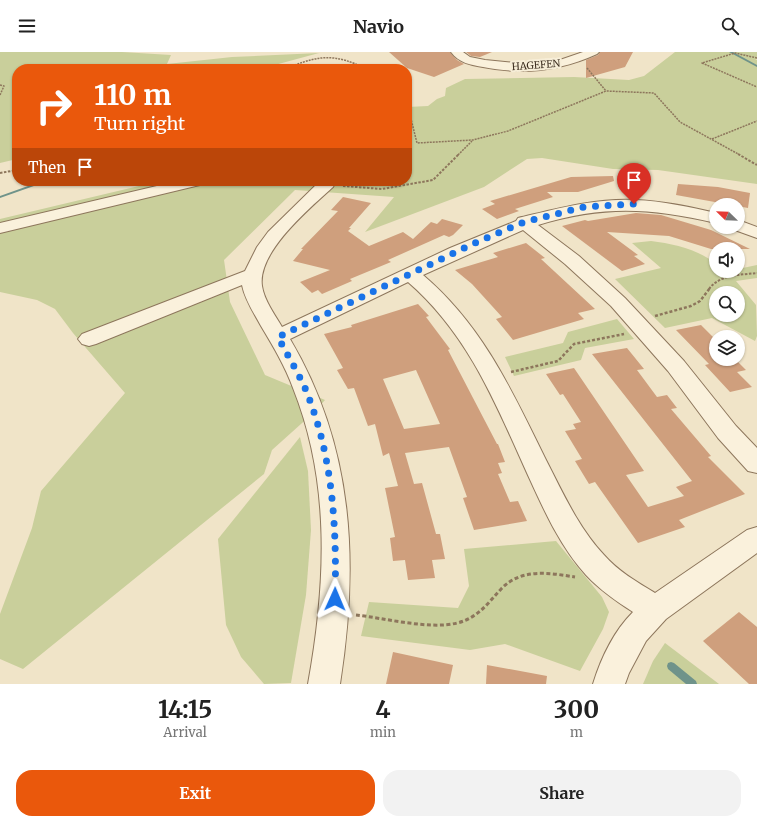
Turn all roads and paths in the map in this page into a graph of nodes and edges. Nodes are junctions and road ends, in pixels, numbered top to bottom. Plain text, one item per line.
1 (457, 52) edge
2 (593, 52) edge
3 (757, 58) edge
4 (579, 59) junction
5 (298, 64) edge
6 (356, 64) edge
7 (0, 85) edge
8 (757, 86) edge
9 (606, 91) junction
10 (0, 95) edge
11 (757, 121) edge
12 (412, 122) edge
13 (711, 139) junction
14 (473, 140) junction
15 (757, 165) edge
16 (12, 171) edge
17 (0, 173) edge
18 (412, 184) edge
19 (177, 186) edge
20 (323, 186) edge
21 (358, 186) edge
22 (399, 186) edge
23 (709, 217) edge
24 (524, 222) junction
25 (0, 228) edge
26 (745, 228) edge
27 (757, 233) edge
28 (757, 273) edge
29 (253, 274) junction
30 (410, 274) junction
31 (639, 326) junction
32 (278, 337) junction
33 (89, 339) dead end
34 (491, 375) junction
35 (757, 464) edge
36 (757, 538) edge
37 (576, 577) dead end
38 (656, 610) junction
39 (334, 612) junction
40 (324, 684) edge
41 (609, 684) edge

1 - 4 street, HAGEFEN
2 - 4 street, HAGEFEN
3 - 8 path
4 - 9 path
5 - 6 path
7 - 10 path
9 - 13 path
9 - 14 path
11 - 13 path
12 - 14 path
13 - 15 path
14 - 18 path
16 - 17 path
19 - 25 street
20 - 29 street
21 - 22 path
23 - 24 street
24 - 30 street
24 - 31 street
26 - 27 street
28 - 31 path
29 - 32 street
29 - 33 street
30 - 32 street
30 - 34 street
31 - 34 path
31 - 35 street
32 - 39 street
34 - 38 street
36 - 38 street
37 - 39 path
38 - 41 street
39 - 40 street

